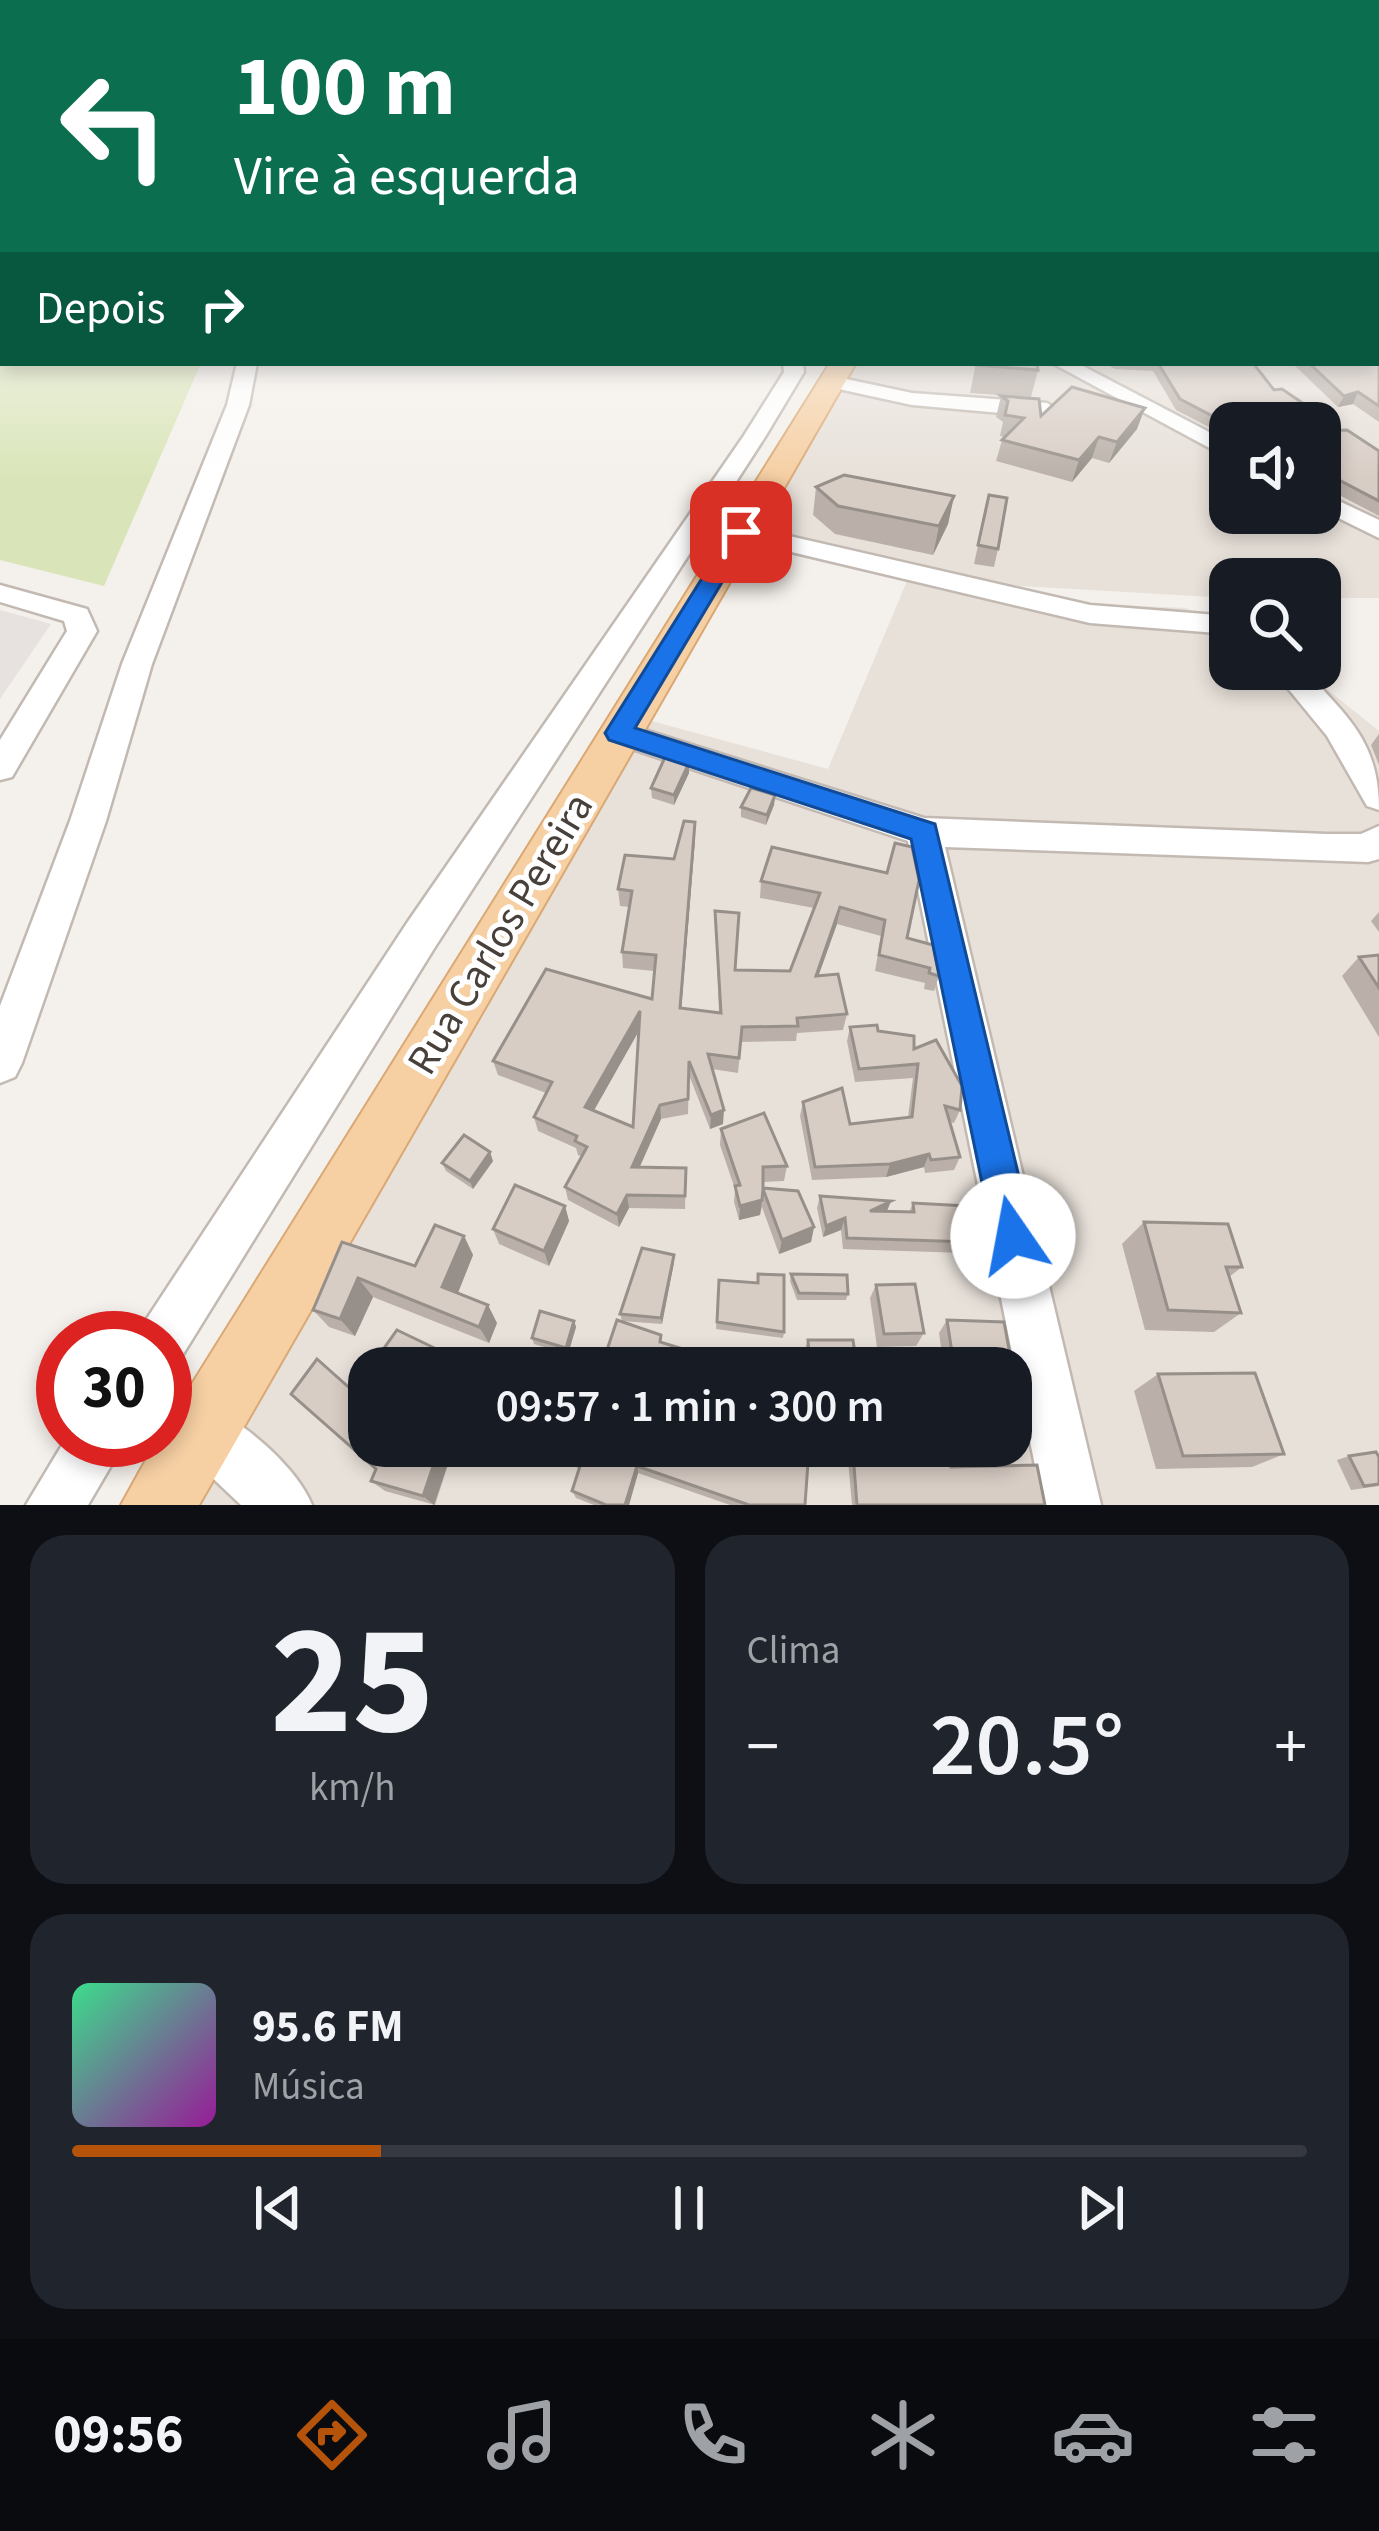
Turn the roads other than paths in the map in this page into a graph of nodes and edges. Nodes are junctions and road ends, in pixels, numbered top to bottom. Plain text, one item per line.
1 (246, 366) edge
2 (1068, 366) edge
3 (822, 369) edge
4 (1047, 410) edge
5 (1209, 441) edge
6 (1341, 510) edge
7 (1379, 530) edge
8 (741, 532) junction
9 (0, 593) edge
10 (1209, 621) edge
11 (1305, 690) edge
12 (619, 733) junction
13 (0, 768) edge
14 (1379, 797) edge
15 (924, 832) junction
16 (1379, 840) edge
17 (0, 1063) edge
18 (181, 1311) edge
19 (202, 1431) junction
20 (80, 1467) edge
21 (55, 1505) edge
22 (158, 1505) edge
23 (283, 1505) edge
24 (1072, 1505) edge

1 - 17 street
2 - 5 street
3 - 4 street
3 - 8 main road, Rua Carlos Pereira
3 - 18 street
6 - 7 street
8 - 10 street
8 - 12 main road, Rua Carlos Pereira
9 - 13 street
11 - 14 street
12 - 15 street
12 - 19 main road, Rua Carlos Pereira
15 - 16 street
15 - 24 street
19 - 22 main road, Rua Carlos Pereira
19 - 23 street
20 - 21 street

